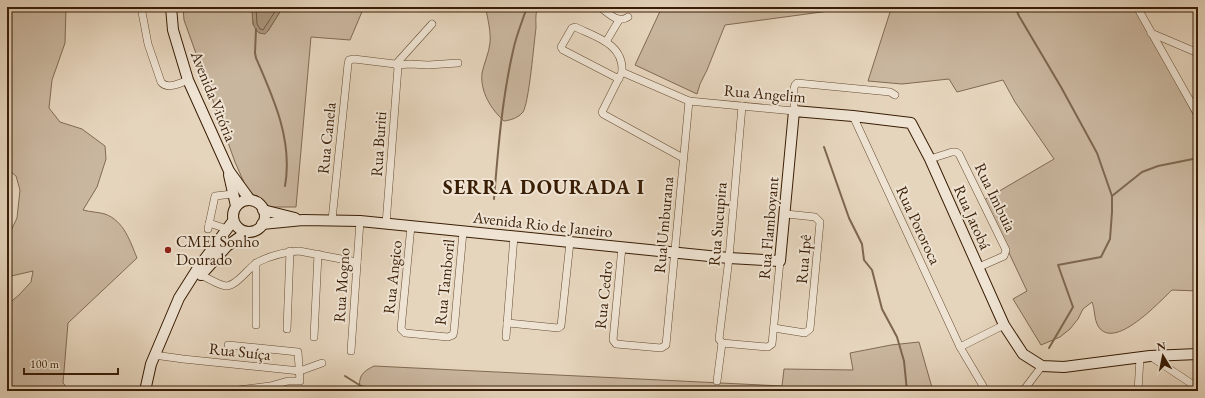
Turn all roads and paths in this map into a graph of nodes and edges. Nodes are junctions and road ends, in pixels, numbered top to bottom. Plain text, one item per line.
1 (142, 7) edge
2 (171, 7) edge
3 (600, 7) edge
4 (1138, 7) edge
5 (628, 17) dead end
6 (619, 20) junction
7 (432, 24) dead end
8 (1151, 33) junction
9 (606, 42) junction
10 (1198, 53) edge
11 (458, 63) dead end
12 (397, 65) junction
13 (620, 75) junction
14 (188, 80) junction
15 (895, 95) dead end
16 (689, 101) junction
17 (742, 106) junction
18 (794, 110) junction
19 (1198, 115) edge
20 (853, 116) junction
21 (911, 122) joint
22 (683, 158) junction
23 (930, 159) junction
24 (229, 171) junction
25 (233, 194) junction
26 (250, 200) junction
27 (236, 206) junction
28 (264, 210) junction
29 (786, 214) junction
30 (303, 220) junction
31 (332, 220) junction
32 (360, 221) junction
33 (262, 224) junction
34 (386, 224) junction
35 (230, 225) junction
36 (412, 226) junction
37 (247, 232) junction
38 (463, 232) junction
39 (514, 236) junction
40 (570, 242) junction
41 (622, 247) junction
42 (290, 251) junction
43 (675, 252) junction
44 (318, 254) junction
45 (728, 258) junction
46 (780, 261) junction
47 (357, 262) junction
48 (256, 263) junction
49 (979, 266) junction
50 (201, 275) junction
51 (173, 314) junction
52 (508, 323) junction
53 (256, 325) dead end
54 (1004, 325) junction
55 (774, 328) junction
56 (287, 330) dead end
57 (453, 335) joint
58 (314, 337) dead end
59 (506, 337) dead end
60 (722, 343) junction
61 (228, 345) dead end
62 (960, 346) junction
63 (661, 348) joint
64 (351, 352) dead end
65 (1198, 354) edge
66 (154, 355) junction
67 (1145, 357) junction
68 (322, 363) dead end
69 (1042, 366) junction
70 (300, 371) junction
71 (717, 381) dead end
72 (270, 388) edge
73 (1198, 388) edge
74 (149, 391) edge
75 (230, 391) edge
76 (986, 391) edge
77 (1023, 391) edge
78 (1138, 391) edge

1 - 14 street
2 - 14 street, Avenida Vitória
3 - 6 street
4 - 8 street
5 - 6 street
6 - 9 street
7 - 12 street
8 - 10 street
8 - 19 street
9 - 13 street
9 - 13 street, Rua Angelim
11 - 12 street
12 - 31 street, Rua Canela
12 - 34 street, Rua Buriti
13 - 16 street, Rua Angelim
13 - 22 street
14 - 24 street, Avenida Vitória
15 - 18 street
16 - 17 street, Rua Angelim
16 - 22 street, Rua Umburana
17 - 18 street, Rua Angelim
17 - 45 street, Rua Sucupira
18 - 20 street, Rua Angelim
18 - 29 street, Rua Flamboyant
20 - 21 street, Rua Angelim
20 - 62 street, Rua Pororoca
21 - 23 street, Rua Jatobá
22 - 43 street, Rua Umburana
23 - 49 street, Rua Jatobá
23 - 49 street, Rua Imbuia
24 - 25 street, Avenida Vitória
24 - 26 street, Avenida Vitória
25 - 27 street, Avenida Vitória
25 - 35 street
26 - 27 street
26 - 28 street
27 - 35 street
28 - 30 street, Avenida Rio de Janeiro
28 - 33 street
29 - 46 street, Rua Flamboyant
29 - 55 street, Rua Ipê
30 - 31 street, Avenida Rio de Janeiro
30 - 33 street, Avenida Rio de Janeiro
31 - 32 street, Avenida Rio de Janeiro
32 - 34 street, Avenida Rio de Janeiro
32 - 47 street, Rua Mogno
33 - 37 street
34 - 36 street, Avenida Rio de Janeiro
35 - 37 street
35 - 51 street
36 - 38 street, Avenida Rio de Janeiro
36 - 57 street, Rua Angico
37 - 50 street
38 - 39 street, Avenida Rio de Janeiro
38 - 57 street, Rua Tamboril
39 - 40 street, Avenida Rio de Janeiro
39 - 52 street
40 - 41 street, Avenida Rio de Janeiro
40 - 52 street
41 - 43 street, Avenida Rio de Janeiro
41 - 63 street, Rua Cedro
42 - 44 street
42 - 48 street
42 - 56 street
43 - 45 street, Avenida Rio de Janeiro
43 - 63 street, Rua Umburana
44 - 47 street
44 - 58 street
45 - 46 street, Avenida Rio de Janeiro
45 - 60 street, Rua Sucupira
46 - 55 street, Rua Flamboyant
47 - 64 street, Rua Mogno
48 - 50 street
48 - 53 street
49 - 54 street, Rua Jatobá
50 - 51 street
51 - 66 street
52 - 59 street
54 - 62 street
54 - 69 street, Rua Jatobá
55 - 60 street, Rua Flamboyant
60 - 71 street, Rua Sucupira
61 - 70 street
62 - 76 street, Rua Pororoca
65 - 67 street
66 - 70 street, Rua Suíça
66 - 74 street
67 - 69 street
67 - 73 street
67 - 78 street
68 - 70 street, Rua Suíça
69 - 77 street
70 - 72 street
72 - 75 street

